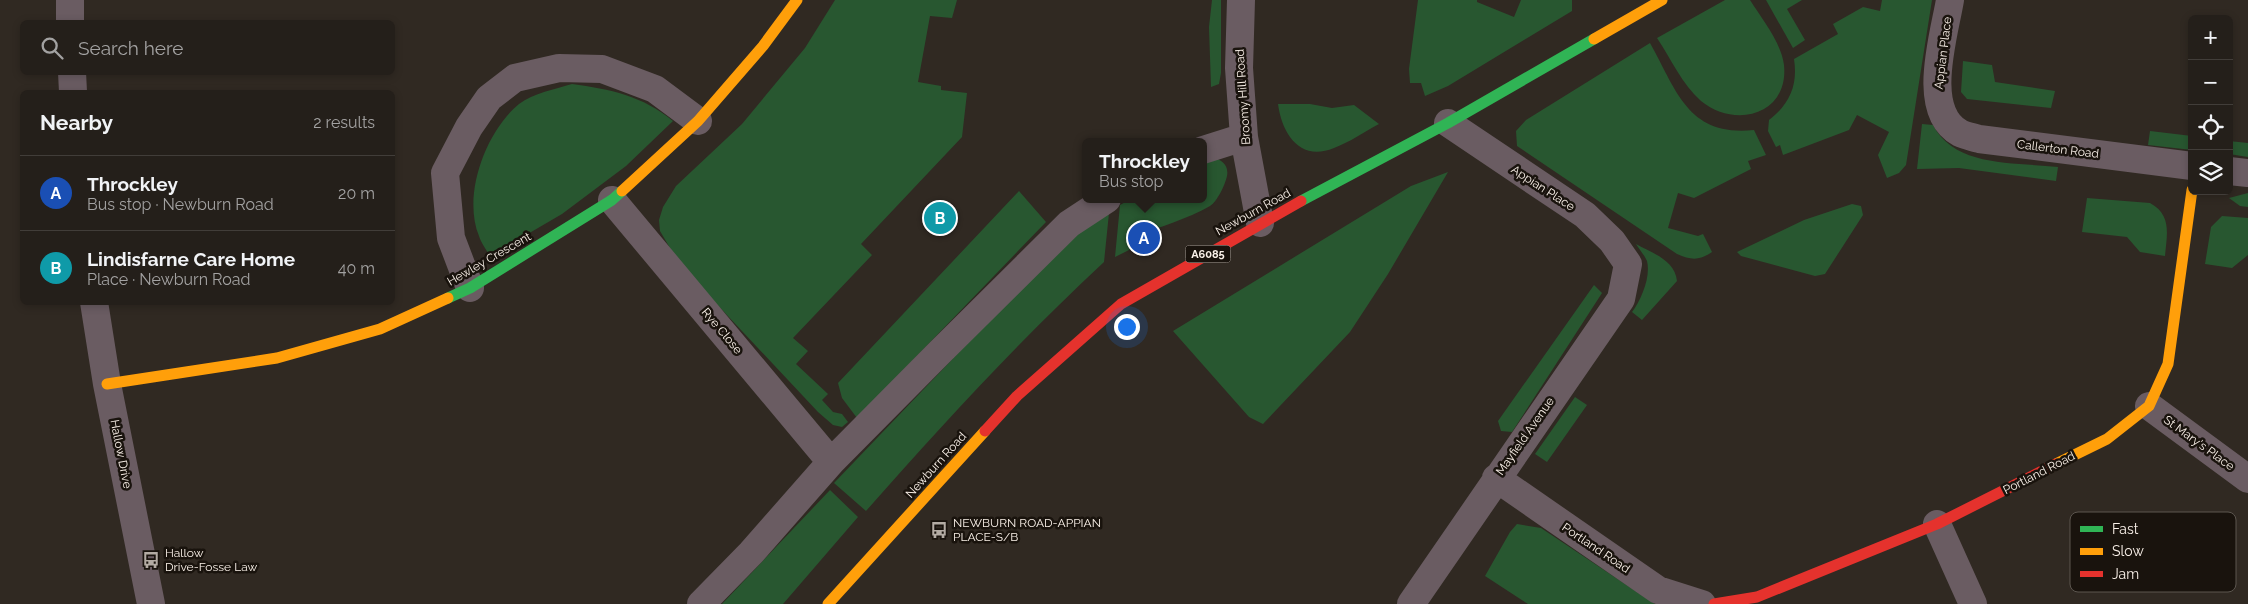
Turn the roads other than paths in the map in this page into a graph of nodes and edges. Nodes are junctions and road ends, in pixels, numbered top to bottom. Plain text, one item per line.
1 (70, 0) edge
2 (797, 0) edge
3 (1241, 0) edge
4 (1662, 0) edge
5 (1950, 0) edge
6 (70, 20) edge
7 (72, 75) edge
8 (72, 90) edge
9 (1939, 106) joint
10 (698, 121) junction
11 (1448, 123) junction
12 (1244, 137) junction
13 (1207, 149) edge
14 (2188, 165) edge
15 (2233, 172) edge
16 (2248, 174) edge
17 (2191, 195) edge
18 (612, 200) junction
19 (1101, 203) edge
20 (1260, 223) junction
21 (1628, 264) joint
22 (470, 288) junction
23 (94, 305) edge
24 (107, 384) junction
25 (2149, 406) junction
26 (832, 462) junction
27 (1496, 478) junction
28 (2248, 479) edge
29 (1937, 524) junction
30 (150, 604) edge
31 (701, 604) edge
32 (828, 604) edge
33 (1410, 604) edge
34 (1702, 604) edge
35 (1714, 604) edge
36 (1973, 604) edge

1 - 6 street
2 - 10 street, Hewley Crescent
3 - 12 street, Broomy Hill Road
4 - 11 street, Newburn Road / A6085
5 - 9 street, Appian Place
7 - 8 street
9 - 14 street, Callerton Road
10 - 18 street, Hewley Crescent
10 - 22 street
11 - 20 street, Newburn Road / A6085
11 - 21 street, Appian Place
12 - 13 street
12 - 20 street, Broomy Hill Road
15 - 16 street
17 - 25 street, Portland Road
18 - 22 street, Hewley Crescent
18 - 26 street, Rye Close
19 - 26 street
20 - 32 street, Newburn Road / A6085
21 - 27 street, Mayfield Avenue
22 - 24 street, Hewley Crescent
23 - 24 street, Hallow Drive
24 - 30 street, Hallow Drive
25 - 28 street, St Mary's Place
25 - 29 street, Portland Road
26 - 31 street
27 - 33 street, Mayfield Avenue
27 - 34 street, Portland Road
29 - 35 street, Portland Road
29 - 36 street

